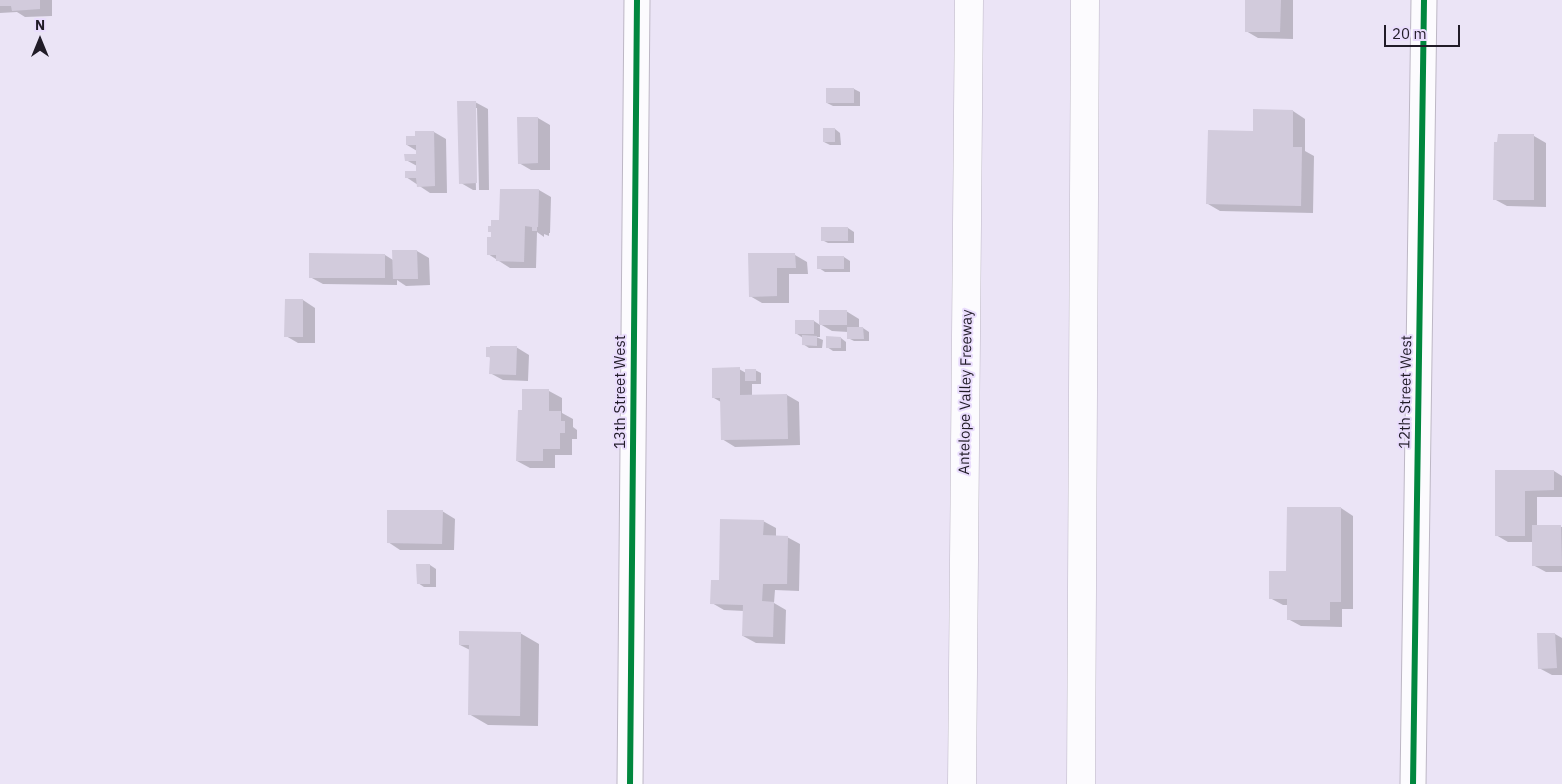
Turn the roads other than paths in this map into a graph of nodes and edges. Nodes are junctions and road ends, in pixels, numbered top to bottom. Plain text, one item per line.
1 (637, 0) edge
2 (969, 0) edge
3 (1085, 0) edge
4 (1424, 0) edge
5 (630, 784) edge
6 (962, 784) edge
7 (1081, 784) edge
8 (1413, 784) edge

1 - 5 street, 13th Street West
2 - 6 highway, Antelope Valley Freeway
3 - 7 highway
4 - 8 street, 12th Street West

